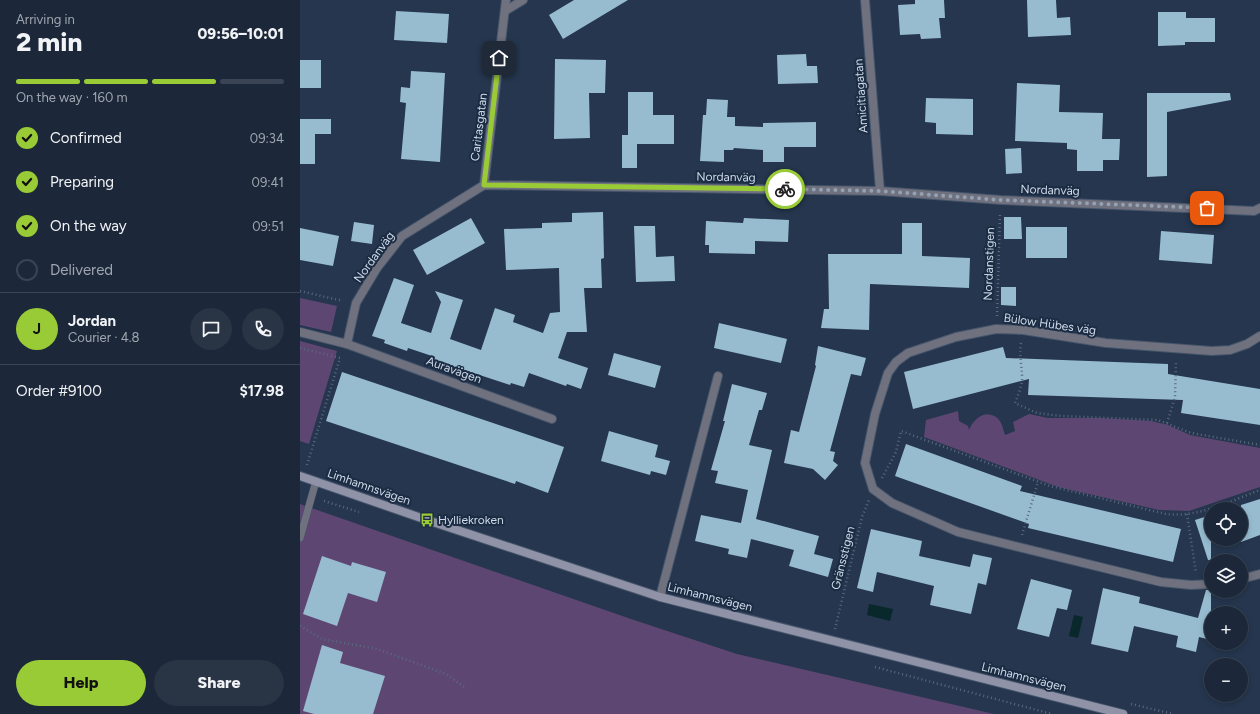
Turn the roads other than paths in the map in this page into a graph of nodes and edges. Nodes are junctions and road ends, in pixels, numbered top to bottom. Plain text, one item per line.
1 (506, 0) edge
2 (523, 0) edge
3 (865, 0) edge
4 (505, 11) junction
5 (484, 185) junction
6 (880, 191) junction
7 (1260, 208) edge
8 (300, 332) edge
9 (1260, 336) edge
10 (347, 344) junction
11 (718, 376) dead end
12 (552, 419) dead end
13 (300, 476) edge
14 (316, 481) junction
15 (300, 538) edge
16 (1260, 574) edge
17 (1248, 577) edge
18 (1204, 584) edge
19 (660, 597) junction
20 (1122, 714) edge

1 - 4 street, Caritasgatan
2 - 4 street
3 - 6 street, Amicitiagatan
4 - 5 street, Caritasgatan
5 - 6 street, Nordanväg
5 - 10 street, Nordanväg
6 - 7 street, Nordanväg
8 - 10 street
9 - 18 street, Bülow Hübes väg
10 - 12 street, Auravägen
11 - 19 street
13 - 14 main road, Limhamnsvägen
14 - 15 lane
14 - 19 main road, Limhamnsvägen
16 - 17 street
19 - 20 main road, Limhamnsvägen

